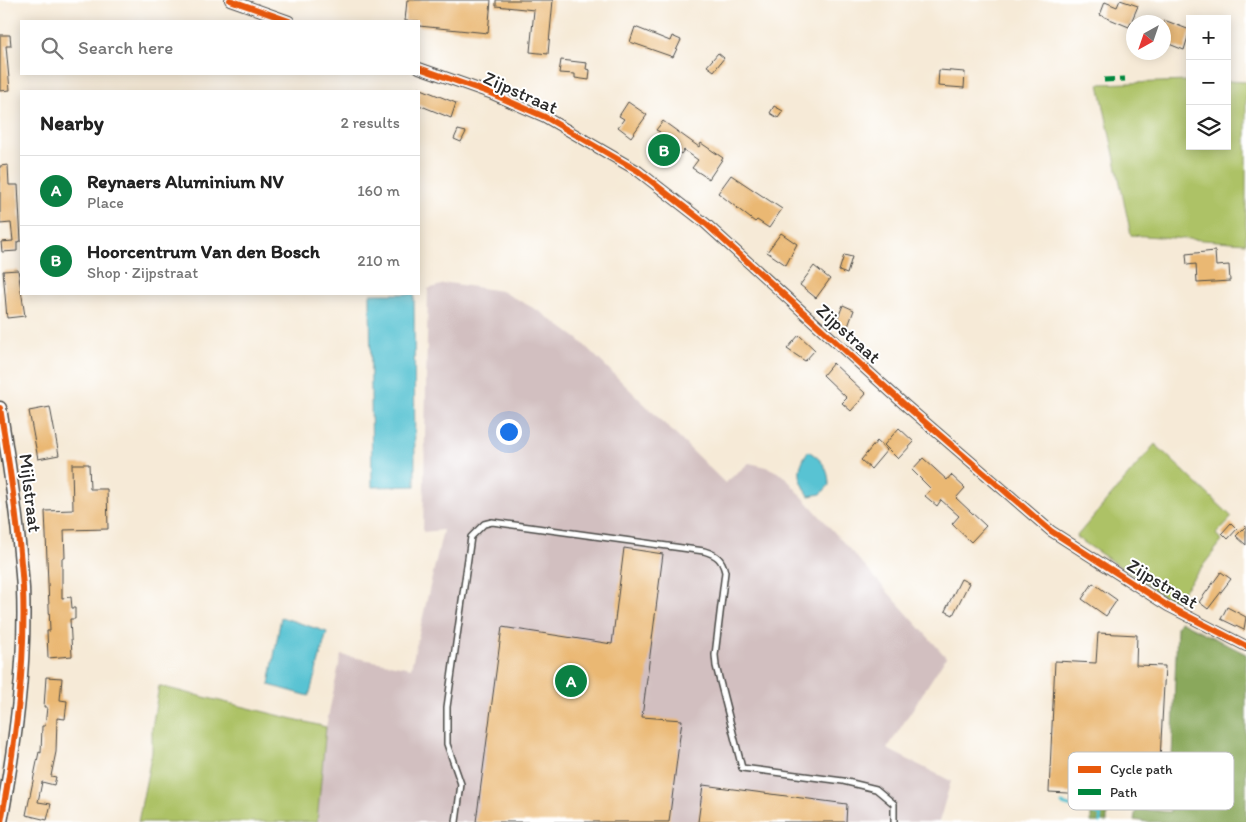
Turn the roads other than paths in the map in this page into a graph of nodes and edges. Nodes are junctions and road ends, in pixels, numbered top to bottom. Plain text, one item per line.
1 (230, 0) edge
2 (286, 20) edge
3 (420, 68) edge
4 (0, 408) edge
5 (1246, 646) edge
6 (1, 822) edge
7 (456, 822) edge
8 (894, 822) edge

1 - 2 street
3 - 5 street, Zijpstraat
4 - 6 street, Mijlstraat
7 - 8 lane

